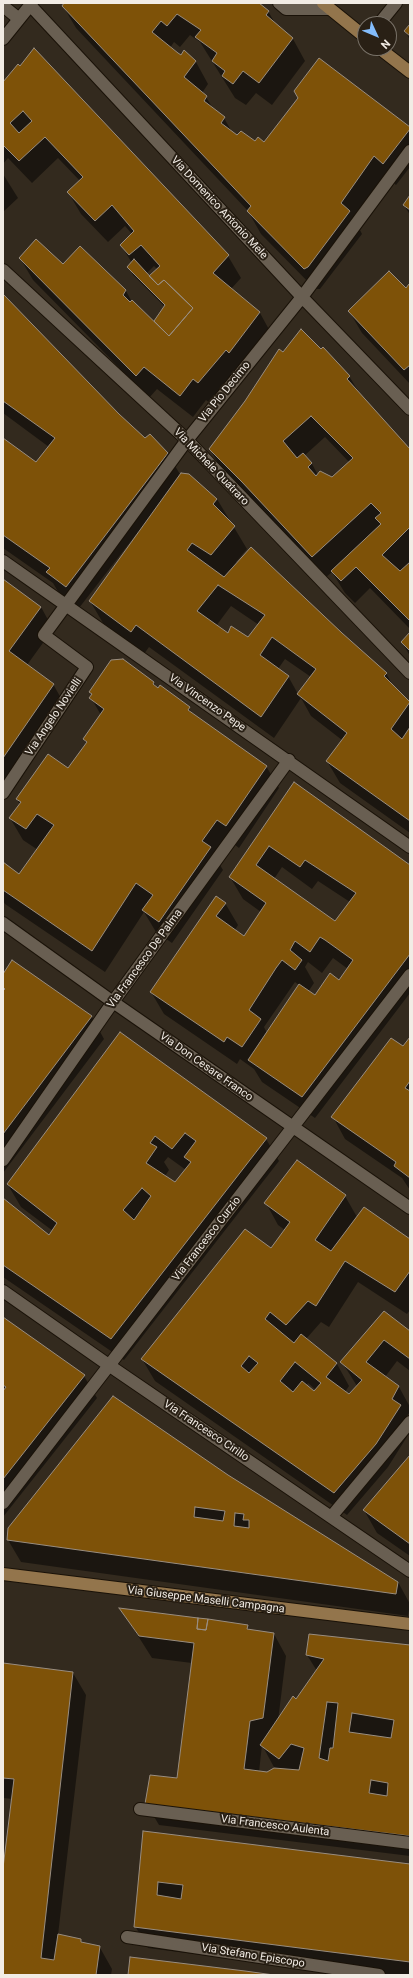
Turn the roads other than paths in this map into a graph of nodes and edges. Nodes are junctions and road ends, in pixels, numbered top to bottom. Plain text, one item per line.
1 (278, 3) edge
2 (396, 3) edge
3 (31, 4) edge
4 (3, 6) edge
5 (327, 6) edge
6 (385, 16) edge
7 (19, 19) junction
8 (357, 30) edge
9 (3, 39) edge
10 (389, 56) edge
11 (410, 72) edge
12 (410, 151) edge
13 (3, 270) edge
14 (302, 297) junction
15 (410, 409) edge
16 (187, 440) junction
17 (3, 561) edge
18 (66, 606) junction
19 (44, 635) joint
20 (410, 673) edge
21 (289, 760) junction
22 (3, 793) edge
23 (410, 846) edge
24 (3, 923) edge
25 (410, 975) edge
26 (114, 1002) junction
27 (293, 1127) junction
28 (3, 1160) edge
29 (410, 1208) edge
30 (3, 1290) edge
31 (110, 1366) junction
32 (410, 1422) edge
33 (3, 1503) edge
34 (331, 1517) junction
35 (410, 1571) edge
36 (3, 1574) edge
37 (410, 1624) edge
38 (140, 1808) dead end
39 (410, 1843) edge
40 (127, 1937) dead end
41 (379, 1975) edge

1 - 5 street
2 - 6 street
3 - 7 street
3 - 14 street, Via Domenico Antonio Mele
4 - 7 street
5 - 8 street
7 - 9 street
10 - 11 street
12 - 14 street, Via Pio Decimo
13 - 16 street, Via Michele Quatraro
14 - 15 street, Via Domenico Antonio Mele
14 - 16 street, Via Pio Decimo
16 - 18 street, Via Pio Decimo
16 - 20 street, Via Michele Quatraro
17 - 18 street, Via Vincenzo Pepe
18 - 19 street, Via Pio Decimo
18 - 21 street, Via Vincenzo Pepe
19 - 22 street, Via Angelo Novielli
21 - 23 street, Via Vincenzo Pepe
21 - 26 street, Via Francesco De Palma
24 - 26 street, Via Don Cesare Franco
25 - 27 street, Via Francesco Curzio
26 - 27 street, Via Don Cesare Franco
26 - 28 street, Via Francesco De Palma
27 - 29 street, Via Don Cesare Franco
27 - 31 street, Via Francesco Curzio
30 - 31 street, Via Francesco Cirillo
31 - 33 street, Via Francesco Curzio
31 - 34 street, Via Francesco Cirillo
32 - 34 street
34 - 35 street, Via Francesco Cirillo
36 - 37 street, Via Giuseppe Maselli Campagna
38 - 39 street, Via Francesco Aulenta
40 - 41 street, Via Stefano Episcopo

